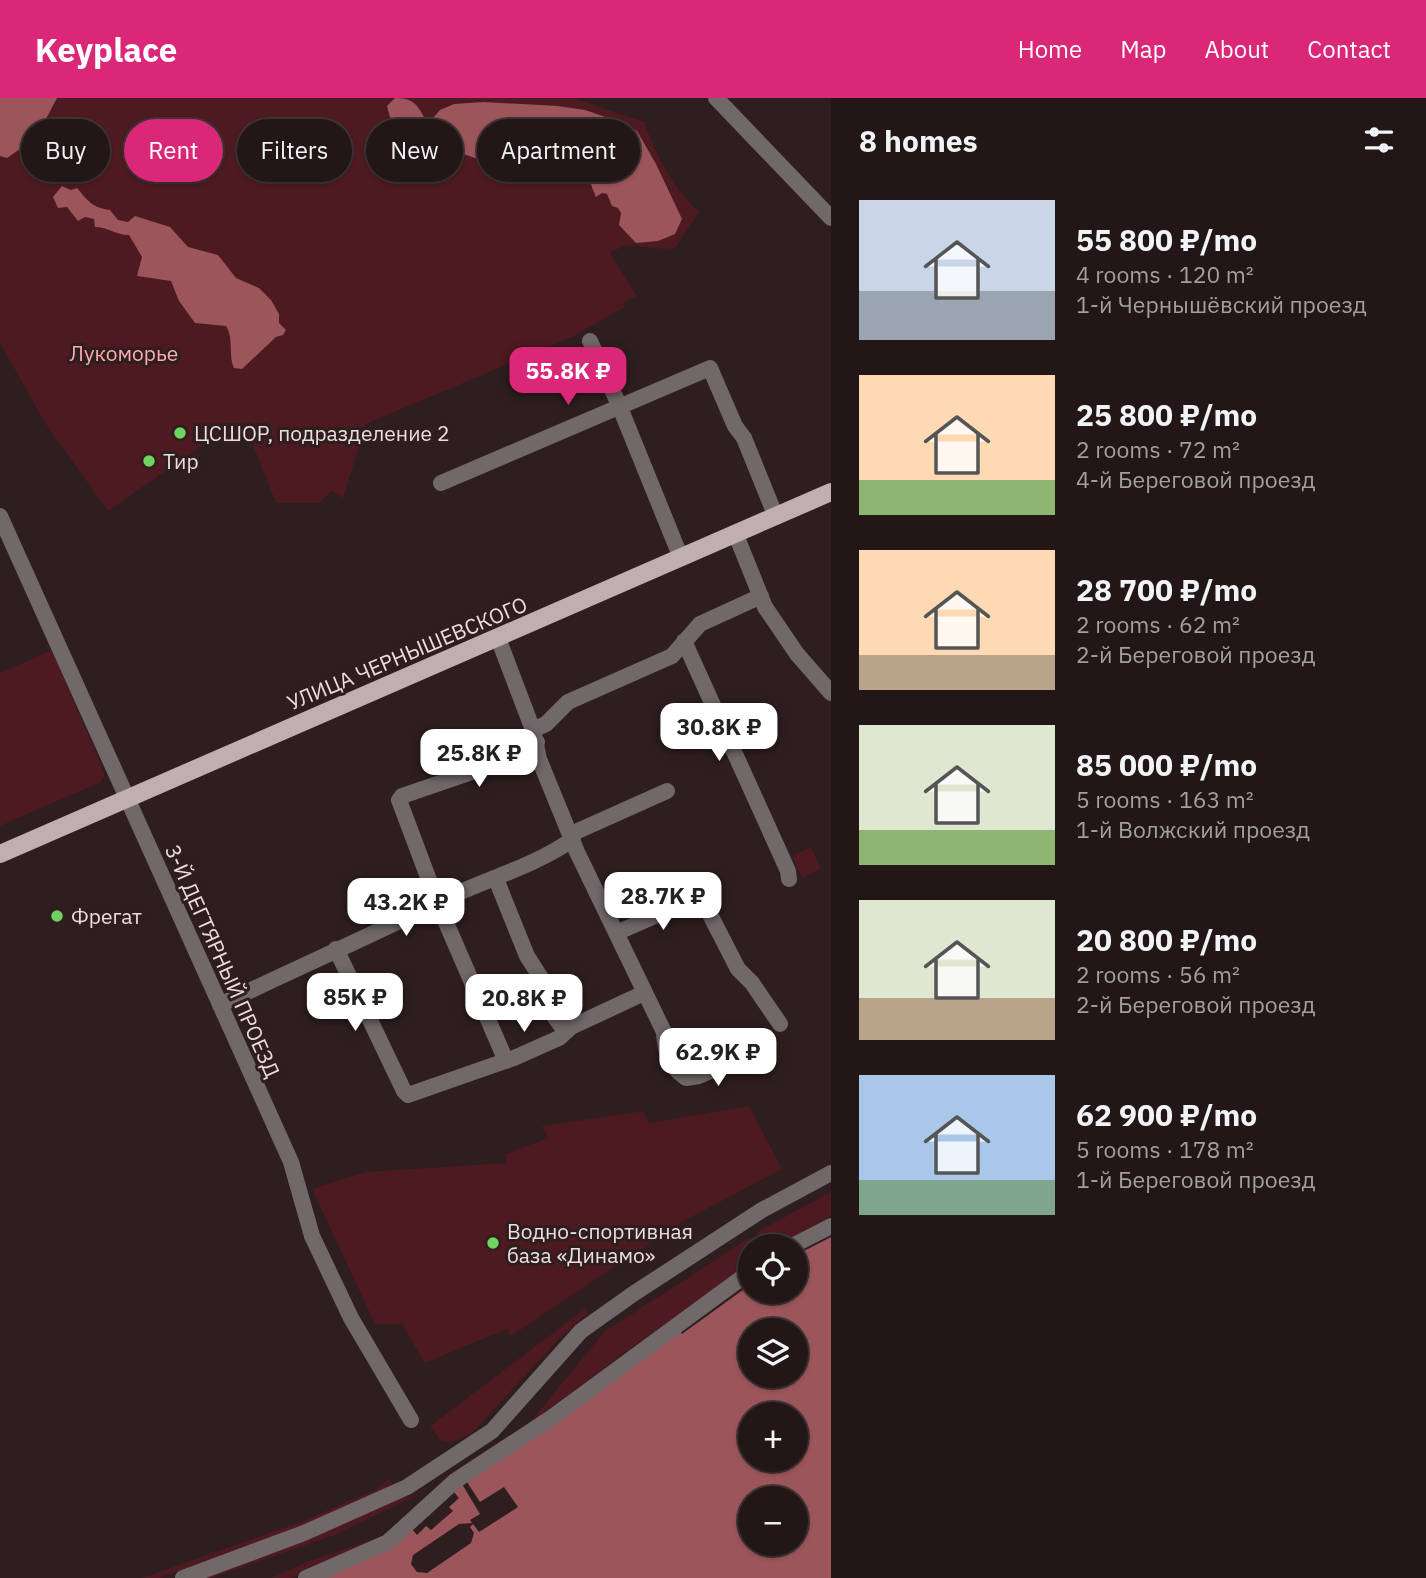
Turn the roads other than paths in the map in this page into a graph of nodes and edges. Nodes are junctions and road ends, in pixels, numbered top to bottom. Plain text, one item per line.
1 (716, 98) edge
2 (831, 218) edge
3 (590, 341) dead end
4 (620, 405) junction
5 (441, 483) dead end
6 (831, 492) edge
7 (0, 516) edge
8 (776, 517) junction
9 (736, 534) junction
10 (681, 558) junction
11 (761, 596) junction
12 (498, 638) junction
13 (684, 641) junction
14 (831, 693) edge
15 (535, 736) junction
16 (667, 791) dead end
17 (126, 799) junction
18 (572, 837) junction
19 (0, 854) edge
20 (789, 878) dead end
21 (496, 879) junction
22 (438, 904) junction
23 (616, 933) junction
24 (336, 949) junction
25 (644, 993) junction
26 (220, 1005) junction
27 (780, 1024) dead end
28 (565, 1031) junction
29 (738, 1059) dead end
30 (506, 1061) junction
31 (831, 1173) edge
32 (831, 1226) edge
33 (808, 1238) edge
34 (738, 1281) edge
35 (411, 1420) dead end
36 (183, 1578) edge
37 (306, 1578) edge

1 - 2 street
3 - 4 street
4 - 5 street
4 - 8 street
4 - 10 street
6 - 8 main road, УЛИЦА ЧЕРНЫШЕВСКОГО
7 - 17 street, 3-Й ДЕГТЯРНЫЙ ПРОЕЗД
8 - 9 main road, УЛИЦА ЧЕРНЫШЕВСКОГО
9 - 10 main road, УЛИЦА ЧЕРНЫШЕВСКОГО
9 - 11 street
10 - 12 main road, УЛИЦА ЧЕРНЫШЕВСКОГО
11 - 13 street
11 - 14 street
12 - 15 street
12 - 17 main road, УЛИЦА ЧЕРНЫШЕВСКОГО
13 - 15 street
13 - 20 street
15 - 18 street
15 - 22 street
16 - 18 street
17 - 19 main road, УЛИЦА ЧЕРНЫШЕВСКОГО
17 - 26 street, 3-Й ДЕГТЯРНЫЙ ПРОЕЗД
18 - 21 street
18 - 23 street
21 - 22 street
21 - 28 street
22 - 24 street
22 - 30 street
23 - 25 street
23 - 27 street
24 - 26 street
24 - 30 street
25 - 28 street
25 - 29 street
26 - 35 street, 3-Й ДЕГТЯРНЫЙ ПРОЕЗД
28 - 30 street
31 - 36 street
32 - 33 street
34 - 37 street

